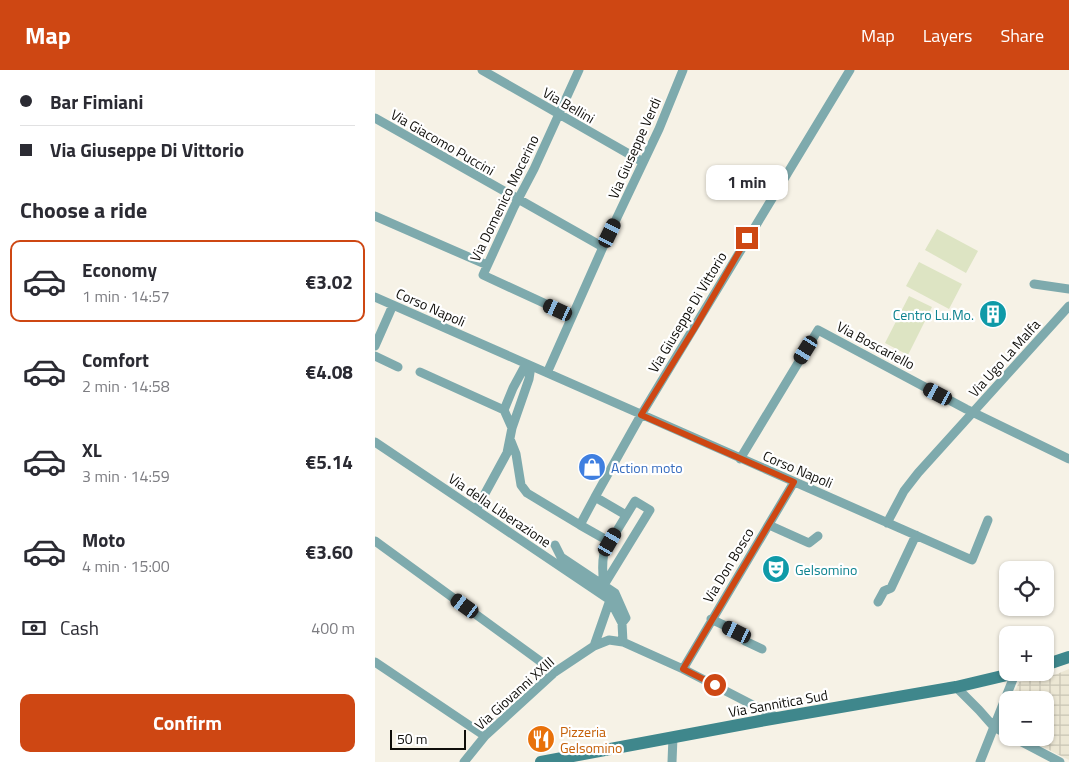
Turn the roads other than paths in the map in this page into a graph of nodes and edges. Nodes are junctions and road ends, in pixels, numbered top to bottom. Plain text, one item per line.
1 (482, 70) edge
2 (579, 70) edge
3 (683, 70) edge
4 (850, 70) edge
5 (559, 115) junction
6 (375, 118) edge
7 (643, 162) junction
8 (519, 200) junction
9 (375, 216) edge
10 (603, 247) junction
11 (487, 265) junction
12 (1034, 284) dead end
13 (1069, 289) edge
14 (375, 298) edge
15 (393, 305) junction
16 (1069, 306) edge
17 (572, 316) junction
18 (375, 346) edge
19 (375, 356) edge
20 (529, 365) junction
21 (399, 367) dead end
22 (420, 372) dead end
23 (547, 373) junction
24 (504, 410) junction
25 (974, 412) junction
26 (641, 415) junction
27 (512, 428) junction
28 (510, 439) junction
29 (375, 442) edge
30 (740, 458) junction
31 (1069, 459) edge
32 (794, 482) junction
33 (595, 498) junction
34 (475, 510) junction
35 (626, 515) junction
36 (988, 520) dead end
37 (887, 523) junction
38 (580, 525) junction
39 (769, 525) junction
40 (916, 535) junction
41 (818, 536) dead end
42 (375, 541) edge
43 (608, 542) junction
44 (555, 545) dead end
45 (604, 585) junction
46 (610, 600) junction
47 (878, 602) dead end
48 (711, 619) junction
49 (622, 624) junction
50 (623, 642) junction
51 (594, 646) junction
52 (761, 648) dead end
53 (1069, 658) edge
54 (375, 662) edge
55 (1054, 662) edge
56 (683, 669) junction
57 (555, 672) junction
58 (999, 677) edge
59 (1014, 681) edge
60 (956, 687) junction
61 (778, 718) junction
62 (994, 727) junction
63 (999, 730) edge
64 (485, 736) junction
65 (673, 737) junction
66 (1029, 746) edge
67 (573, 759) edge
68 (464, 762) edge
69 (541, 762) edge
70 (672, 762) edge
71 (981, 762) edge
72 (1060, 762) edge

1 - 5 street, Via Bellini
2 - 5 street, Via Domenico Mocerino
3 - 7 street, Via Giuseppe Verdi
4 - 26 street, Via Giuseppe Di Vittorio
5 - 7 street, Via Bellini
5 - 8 street, Via Domenico Mocerino
6 - 8 street, Via Giacomo Puccini
7 - 10 street, Via Giuseppe Verdi
8 - 10 street, Via Giacomo Puccini
8 - 11 street, Via Domenico Mocerino
9 - 11 street
10 - 17 street, Via Giuseppe Verdi
11 - 17 street, Via Domenico Mocerino
12 - 13 street
14 - 15 street, Corso Napoli
15 - 18 street
15 - 20 street, Corso Napoli
16 - 25 street, Via Ugo La Malfa
17 - 23 street, Via Giuseppe Verdi
19 - 21 street
20 - 23 street, Corso Napoli
20 - 24 street
20 - 27 street
22 - 24 street
23 - 26 street, Corso Napoli
24 - 27 street
25 - 30 street, Via Boscariello
25 - 31 street
25 - 37 street, Via Ugo La Malfa
26 - 30 street, Corso Napoli
26 - 33 street
27 - 28 street
28 - 34 street
28 - 38 street, Via della Liberazione
29 - 34 street, Via della Liberazione
30 - 32 street, Corso Napoli
32 - 37 street, Corso Napoli
32 - 39 street, Via Don Bosco
33 - 35 street
33 - 38 street
34 - 46 street, Via della Liberazione
35 - 43 street
35 - 45 street
36 - 40 street, Corso Napoli
37 - 40 street, Corso Napoli
38 - 43 street, Via della Liberazione
39 - 41 street, Via Don Bosco
39 - 48 street, Via Don Bosco
40 - 47 street
42 - 57 street
43 - 45 street
44 - 45 street, Via della Liberazione
45 - 49 street, Via della Liberazione
46 - 49 street, Via della Liberazione
46 - 51 street
48 - 52 street, Via Don Bosco
48 - 56 street, Via Don Bosco
49 - 50 street, Via della Liberazione
50 - 51 street, Via Giovanni XXIII
50 - 56 street, Via Giovanni XXIII
51 - 57 street, Via Giovanni XXIII
53 - 55 main road
54 - 64 street
56 - 61 street, Via Giovanni XXIII
57 - 64 street, Via Giovanni XXIII
58 - 60 main road, Via Sannitica Sud
59 - 62 street
60 - 61 main road, Via Sannitica Sud
60 - 62 street
61 - 65 main road, Via Sannitica Sud
62 - 63 street
62 - 71 street
64 - 68 street, Via Giovanni XXIII
65 - 67 main road, Via Sannitica Sud
65 - 70 street
66 - 72 street
67 - 69 main road, Via Sannitica Sud

